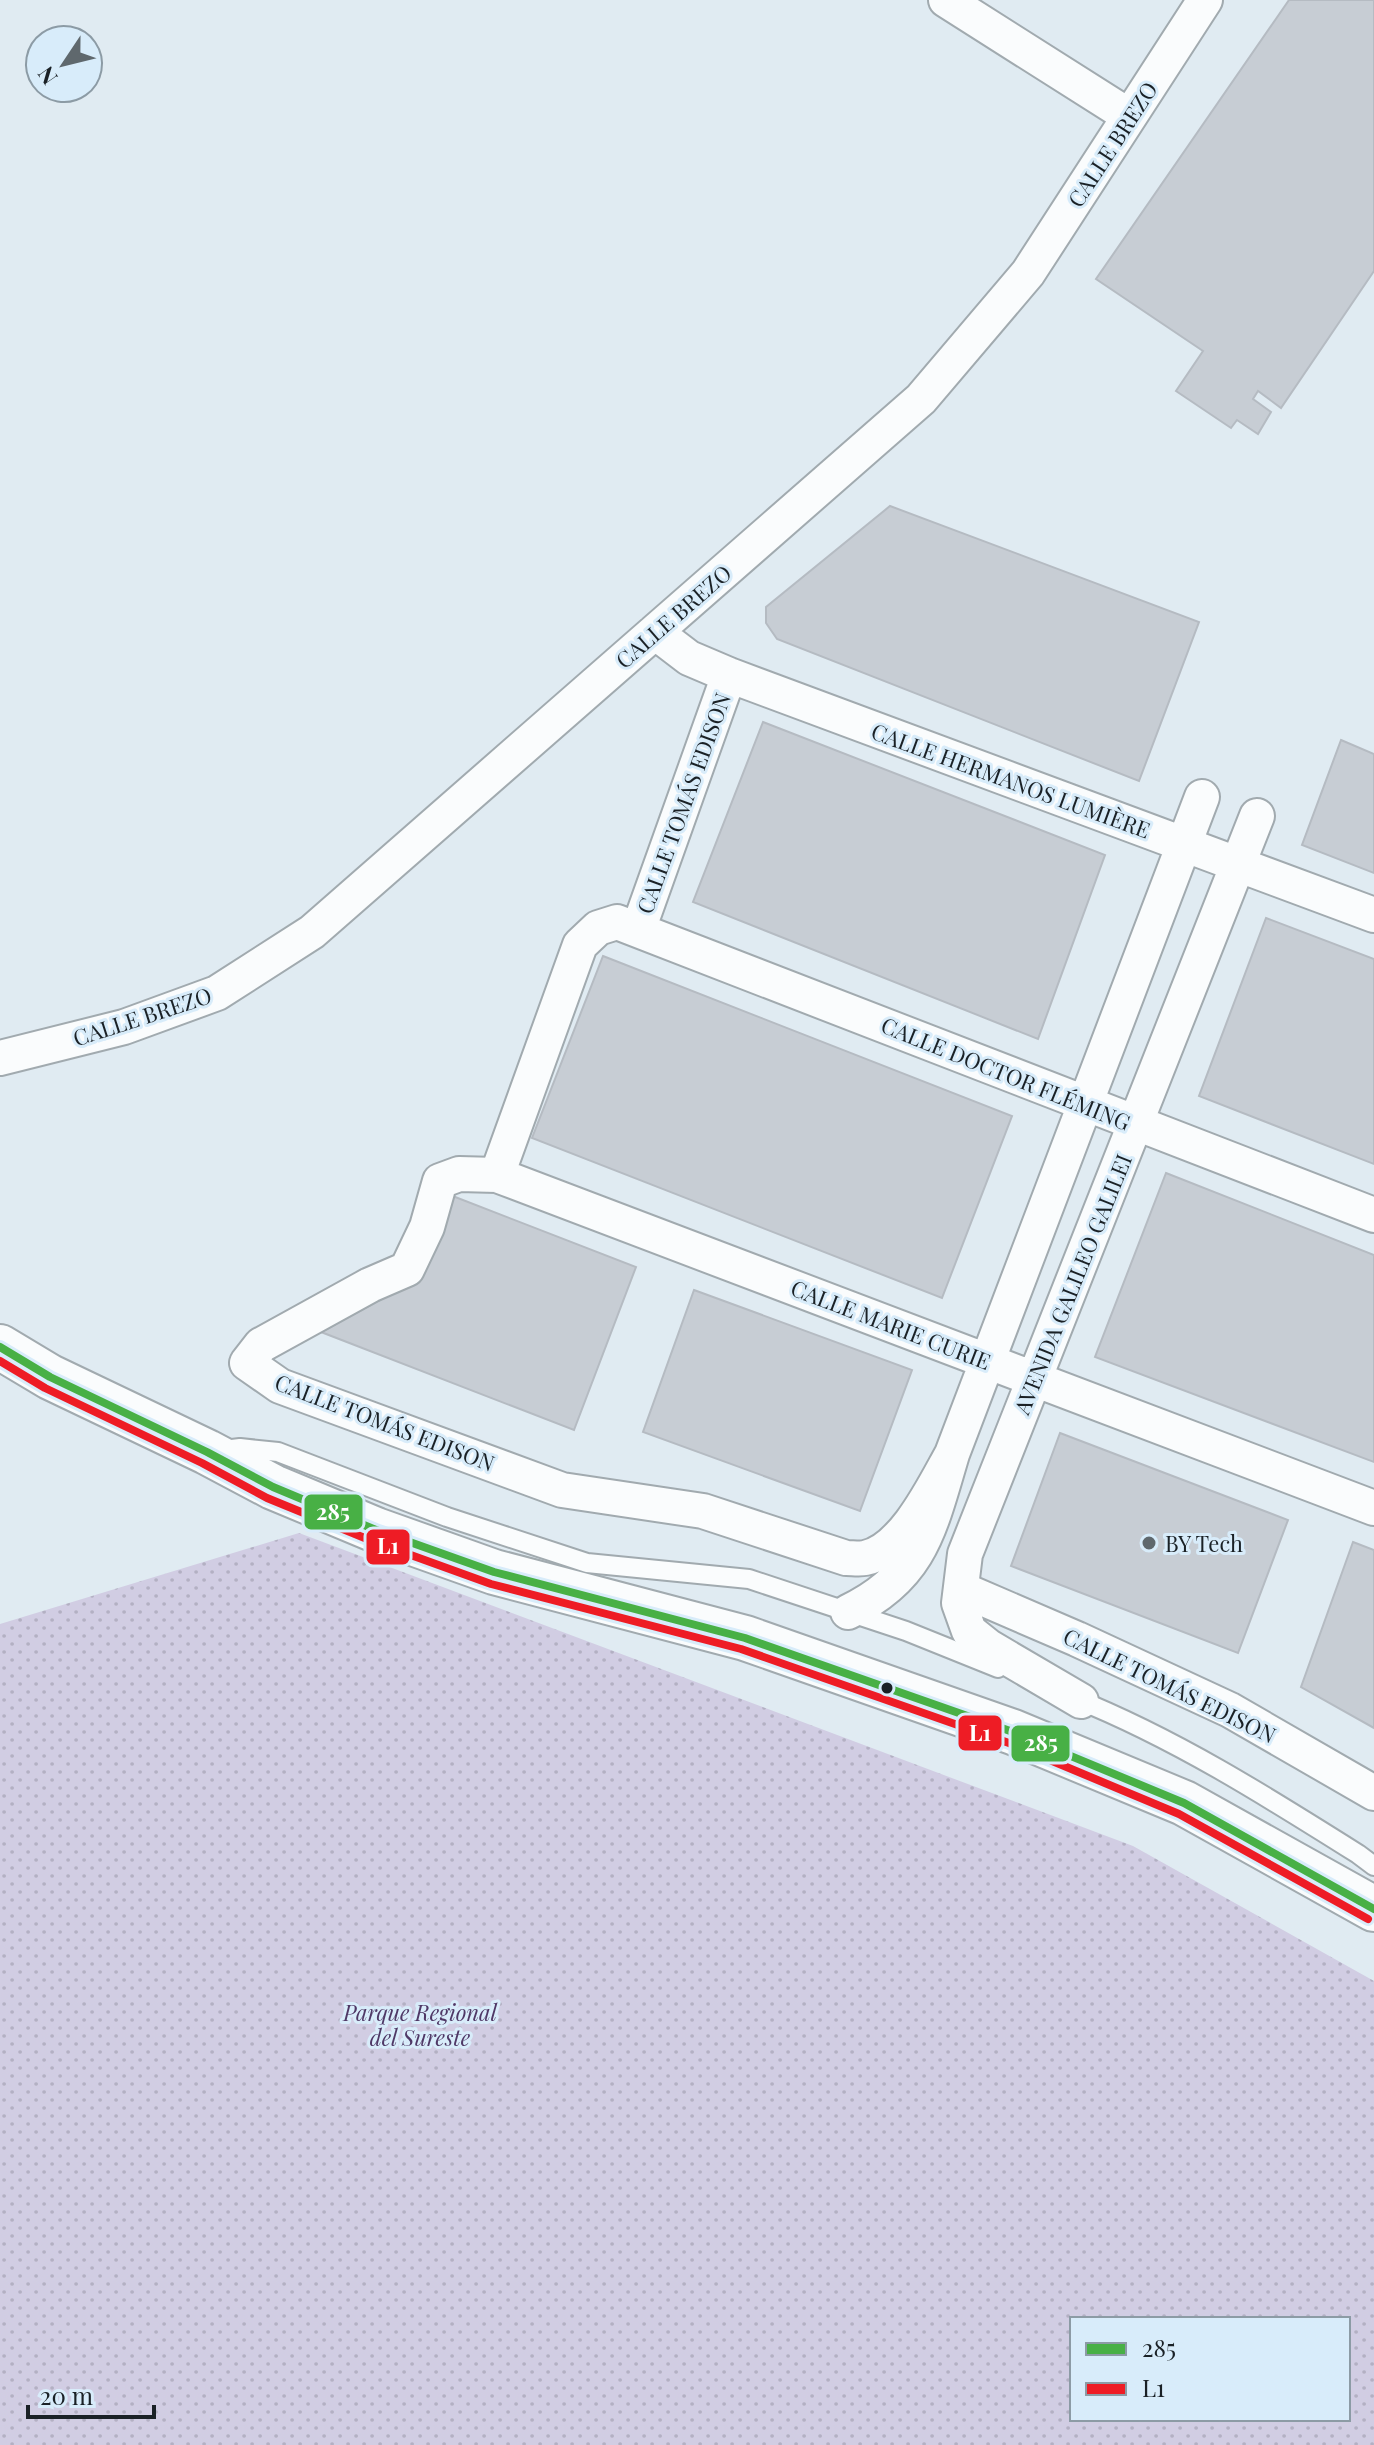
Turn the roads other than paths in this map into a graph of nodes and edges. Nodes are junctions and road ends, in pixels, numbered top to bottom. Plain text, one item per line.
1 (946, 0) edge
2 (1205, 0) edge
3 (1129, 116) junction
4 (655, 632) junction
5 (729, 675) junction
6 (1202, 797) dead end
7 (1257, 816) dead end
8 (1184, 845) junction
9 (1238, 865) junction
10 (1374, 915) edge
11 (638, 930) junction
12 (0, 1058) edge
13 (1086, 1103) junction
14 (1136, 1125) junction
15 (497, 1175) junction
16 (1374, 1215) edge
17 (0, 1347) edge
18 (988, 1361) junction
19 (1035, 1378) junction
20 (207, 1452) junction
21 (952, 1454) junction
22 (1374, 1508) edge
23 (961, 1589) junction
24 (848, 1612) junction
25 (1081, 1701) junction
26 (1374, 1793) edge
27 (1374, 1866) edge
28 (1374, 1909) edge

1 - 3 street
2 - 3 street, CALLE BREZO
3 - 4 street, CALLE BREZO
4 - 5 street, CALLE HERMANOS LUMIÈRE
4 - 12 street, CALLE BREZO
5 - 8 street, CALLE HERMANOS LUMIÈRE
5 - 11 street, CALLE TOMÁS EDISON
6 - 8 street
7 - 9 street, AVENIDA GALILEO GALILEI
8 - 9 street, CALLE HERMANOS LUMIÈRE
8 - 13 street
9 - 10 street, CALLE HERMANOS LUMIÈRE
9 - 14 street, AVENIDA GALILEO GALILEI
11 - 13 street, CALLE DOCTOR FLÉMING
11 - 15 street, CALLE TOMÁS EDISON
13 - 14 street, CALLE DOCTOR FLÉMING
13 - 18 street
14 - 16 street, CALLE DOCTOR FLÉMING
14 - 19 street, AVENIDA GALILEO GALILEI
15 - 18 street, CALLE MARIE CURIE
15 - 21 street, CALLE TOMÁS EDISON
17 - 20 main road
18 - 19 street, CALLE MARIE CURIE
18 - 21 street
19 - 22 street, CALLE MARIE CURIE
19 - 23 street, AVENIDA GALILEO GALILEI
20 - 24 lane
20 - 28 main road
21 - 24 street
23 - 25 street, AVENIDA GALILEO GALILEI
23 - 26 street, CALLE TOMÁS EDISON
24 - 25 lane
25 - 27 lane

